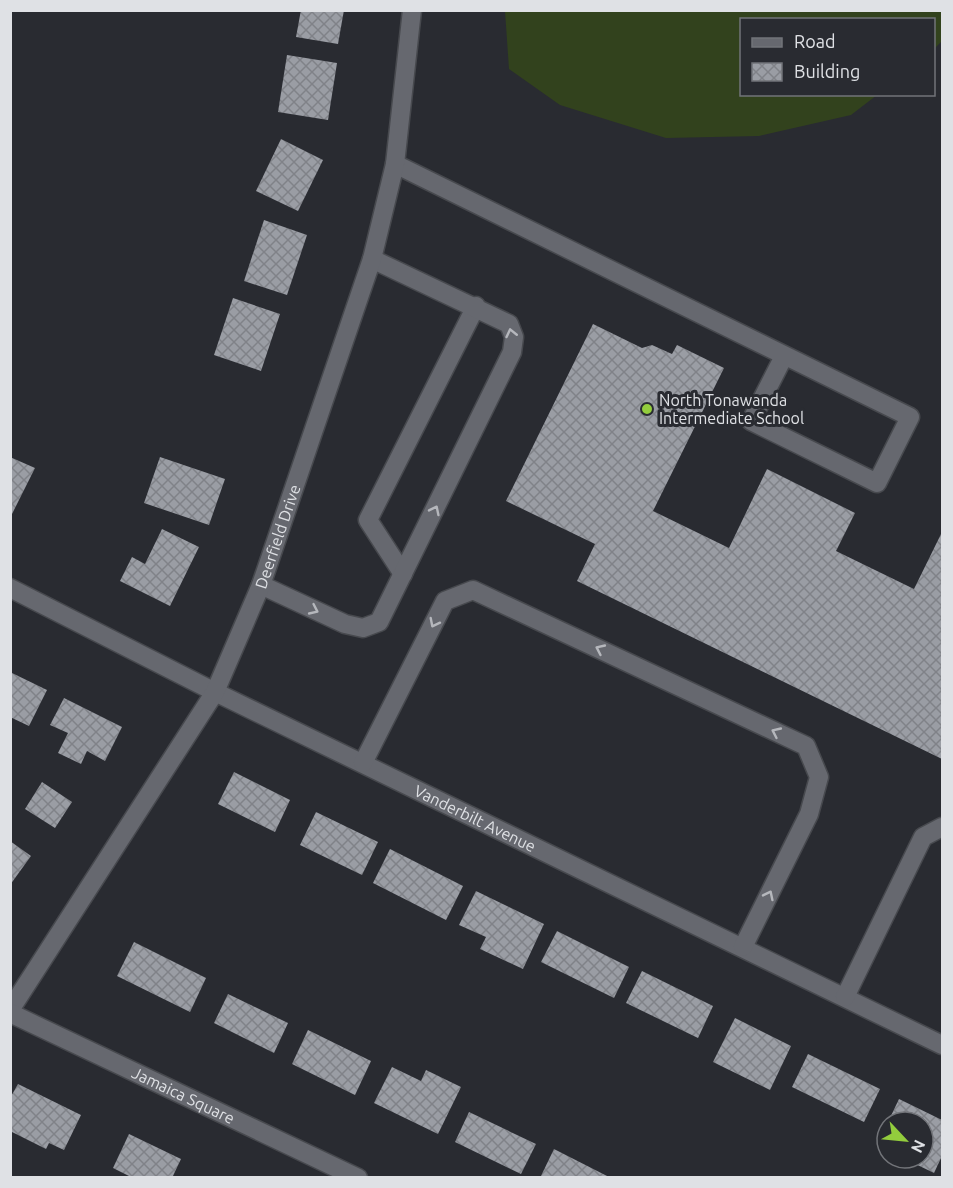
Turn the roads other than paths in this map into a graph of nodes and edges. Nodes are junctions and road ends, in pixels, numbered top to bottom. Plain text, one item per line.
1 (412, 10) edge
2 (395, 164) junction
3 (372, 259) junction
4 (476, 306) junction
5 (784, 356) junction
6 (403, 574) junction
7 (261, 585) junction
8 (10, 588) edge
9 (215, 692) junction
10 (363, 764) junction
11 (942, 827) edge
12 (743, 947) junction
13 (845, 998) junction
14 (10, 1011) edge
15 (942, 1045) edge
16 (358, 1178) edge

1 - 2 street, Deerfield Drive
2 - 3 street, Deerfield Drive
2 - 5 street
3 - 4 street
3 - 7 street, Deerfield Drive
4 - 6 street
6 -> 4 street
5 - 5 street
7 -> 6 street
7 - 9 street, Deerfield Drive
8 - 9 street, Vanderbilt Avenue
9 - 10 street, Vanderbilt Avenue
9 - 14 street, Deerfield Drive
10 - 12 street, Vanderbilt Avenue
12 -> 10 street
11 - 13 street
12 - 13 street, Vanderbilt Avenue
13 - 15 street, Vanderbilt Avenue
14 - 16 street, Jamaica Square

